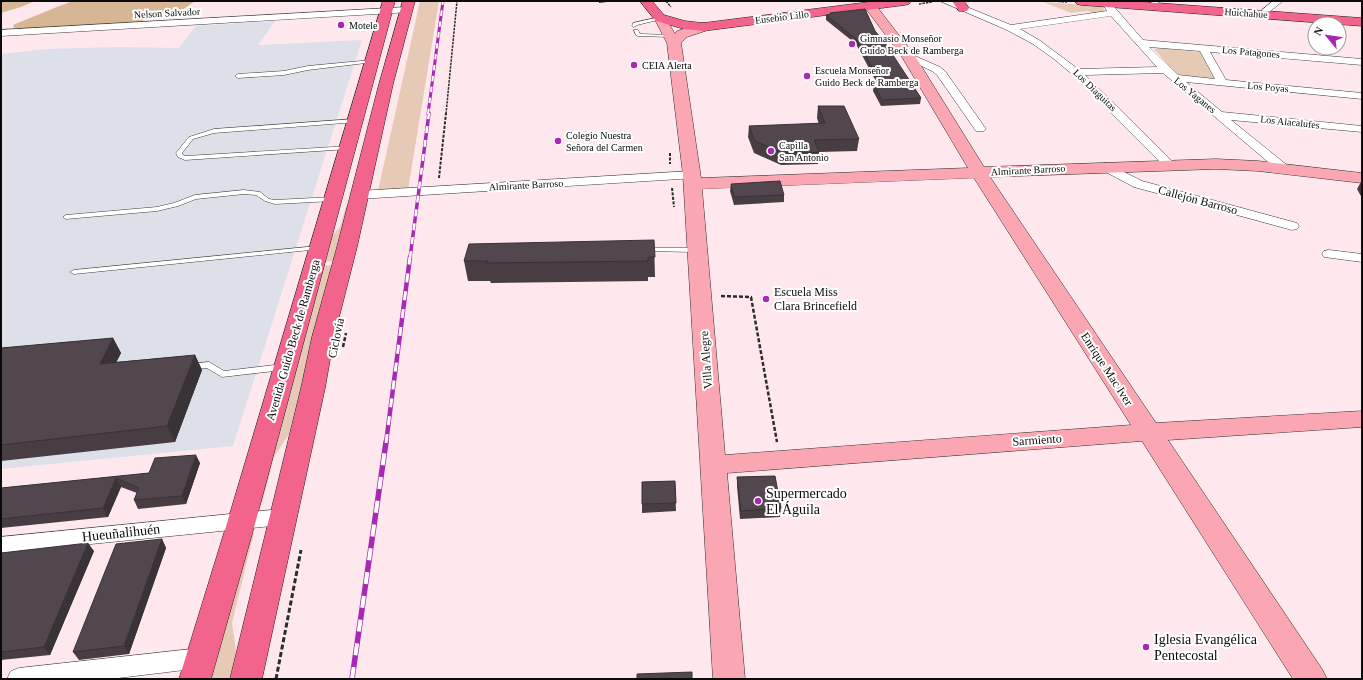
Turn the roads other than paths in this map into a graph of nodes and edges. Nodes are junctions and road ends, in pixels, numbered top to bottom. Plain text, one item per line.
1 (646, 1) edge
2 (905, 1) edge
3 (944, 1) edge
4 (1082, 1) edge
5 (1142, 1) edge
6 (1155, 1) edge
7 (1279, 1) edge
8 (893, 2) edge
9 (1106, 2) edge
10 (960, 4) edge
11 (388, 6) edge
12 (408, 6) edge
13 (870, 6) junction
14 (1266, 10) junction
15 (1113, 13) junction
16 (660, 18) junction
17 (1362, 18) edge
18 (1362, 22) edge
19 (703, 27) junction
20 (1010, 28) junction
21 (1, 33) edge
22 (672, 40) junction
23 (1139, 43) junction
24 (1203, 48) junction
25 (908, 56) junction
26 (372, 61) junction
27 (1362, 62) edge
28 (1165, 70) junction
29 (1076, 72) junction
30 (238, 76) dead end
31 (1173, 78) junction
32 (1223, 83) junction
33 (1362, 96) edge
34 (1219, 115) junction
35 (355, 121) junction
36 (980, 129) dead end
37 (1362, 129) edge
38 (348, 147) junction
39 (1170, 165) junction
40 (1106, 167) junction
41 (1284, 168) junction
42 (978, 172) junction
43 (1362, 178) edge
44 (693, 180) junction
45 (359, 195) junction
46 (333, 198) junction
47 (66, 217) dead end
48 (1292, 226) dead end
49 (319, 248) junction
50 (635, 250) edge
51 (698, 250) junction
52 (1329, 254) dead end
53 (1362, 258) edge
54 (74, 272) dead end
55 (285, 367) junction
56 (178, 368) edge
57 (1362, 419) edge
58 (1149, 432) junction
59 (713, 465) junction
60 (282, 516) junction
61 (242, 520) junction
62 (1, 545) edge
63 (198, 669) edge
64 (19, 679) edge
65 (246, 679) edge
66 (729, 679) edge
67 (1311, 679) edge

1 - 16 main road, Villa Alegre
2 - 8 main road, Eusebio Lillo
3 - 10 street, Los Diaguitas
4 - 9 main road, Huichahue
5 - 6 main road, Huichahue
6 - 14 main road, Huichahue
7 - 14 street
8 - 13 main road, Eusebio Lillo
9 - 15 street
9 - 18 main road, Huichahue
10 - 20 street, Los Diaguitas
11 - 12 street, Nelson Salvador
11 - 21 street, Nelson Salvador
11 - 26 main road, Avenida Guido Beck de Ramberga
12 - 45 main road
13 - 19 main road, Eusebio Lillo
13 - 25 main road, Enrique Mac Iver
14 - 17 main road, Huichahue
15 - 20 street
15 - 23 street, Los Yaganes
16 - 19 main road, Eusebio Lillo
16 - 22 main road, Villa Alegre
16 - 22 lane
19 - 22 main road
20 - 29 street, Los Diaguitas
22 - 44 main road, Villa Alegre
23 - 24 street, Los Patagones
23 - 28 street, Los Yaganes
24 - 27 street, Los Patagones
24 - 32 street
25 - 36 street, Enrique Mac Iver
25 - 42 main road, Enrique Mac Iver
26 - 30 lane
26 - 35 main road, Avenida Guido Beck de Ramberga
28 - 29 street
28 - 31 street, Los Yaganes
29 - 39 street, Los Diaguitas
31 - 32 street, Los Poyas
31 - 34 street, Los Yaganes
32 - 33 street, Los Poyas
34 - 37 street, Los Alacalufes
34 - 41 street, Los Yaganes
35 - 38 main road, Avenida Guido Beck de Ramberga
35 - 38 lane
38 - 46 main road, Avenida Guido Beck de Ramberga
39 - 40 main road, Almirante Barroso
39 - 41 main road, Almirante Barroso
40 - 42 main road, Almirante Barroso
40 - 48 street, Callejón Barroso
41 - 43 main road, Almirante Barroso
42 - 44 main road, Almirante Barroso
42 - 58 main road, Enrique Mac Iver
44 - 45 street, Almirante Barroso
44 - 51 main road, Villa Alegre
45 - 46 main road
45 - 60 main road
46 - 47 lane
46 - 49 main road, Avenida Guido Beck de Ramberga
49 - 54 lane
49 - 55 main road, Avenida Guido Beck de Ramberga
50 - 51 lane
51 - 59 main road, Villa Alegre
52 - 53 street
55 - 56 lane
55 - 61 main road, Avenida Guido Beck de Ramberga
57 - 58 main road, Sarmiento
58 - 59 main road, Sarmiento
58 - 67 main road, Enrique Mac Iver
59 - 66 main road, Villa Alegre
60 - 61 street, Hueuñalihuén
60 - 65 main road
61 - 62 street, Hueuñalihuén
61 - 63 main road, Avenida Guido Beck de Ramberga
63 - 64 street

